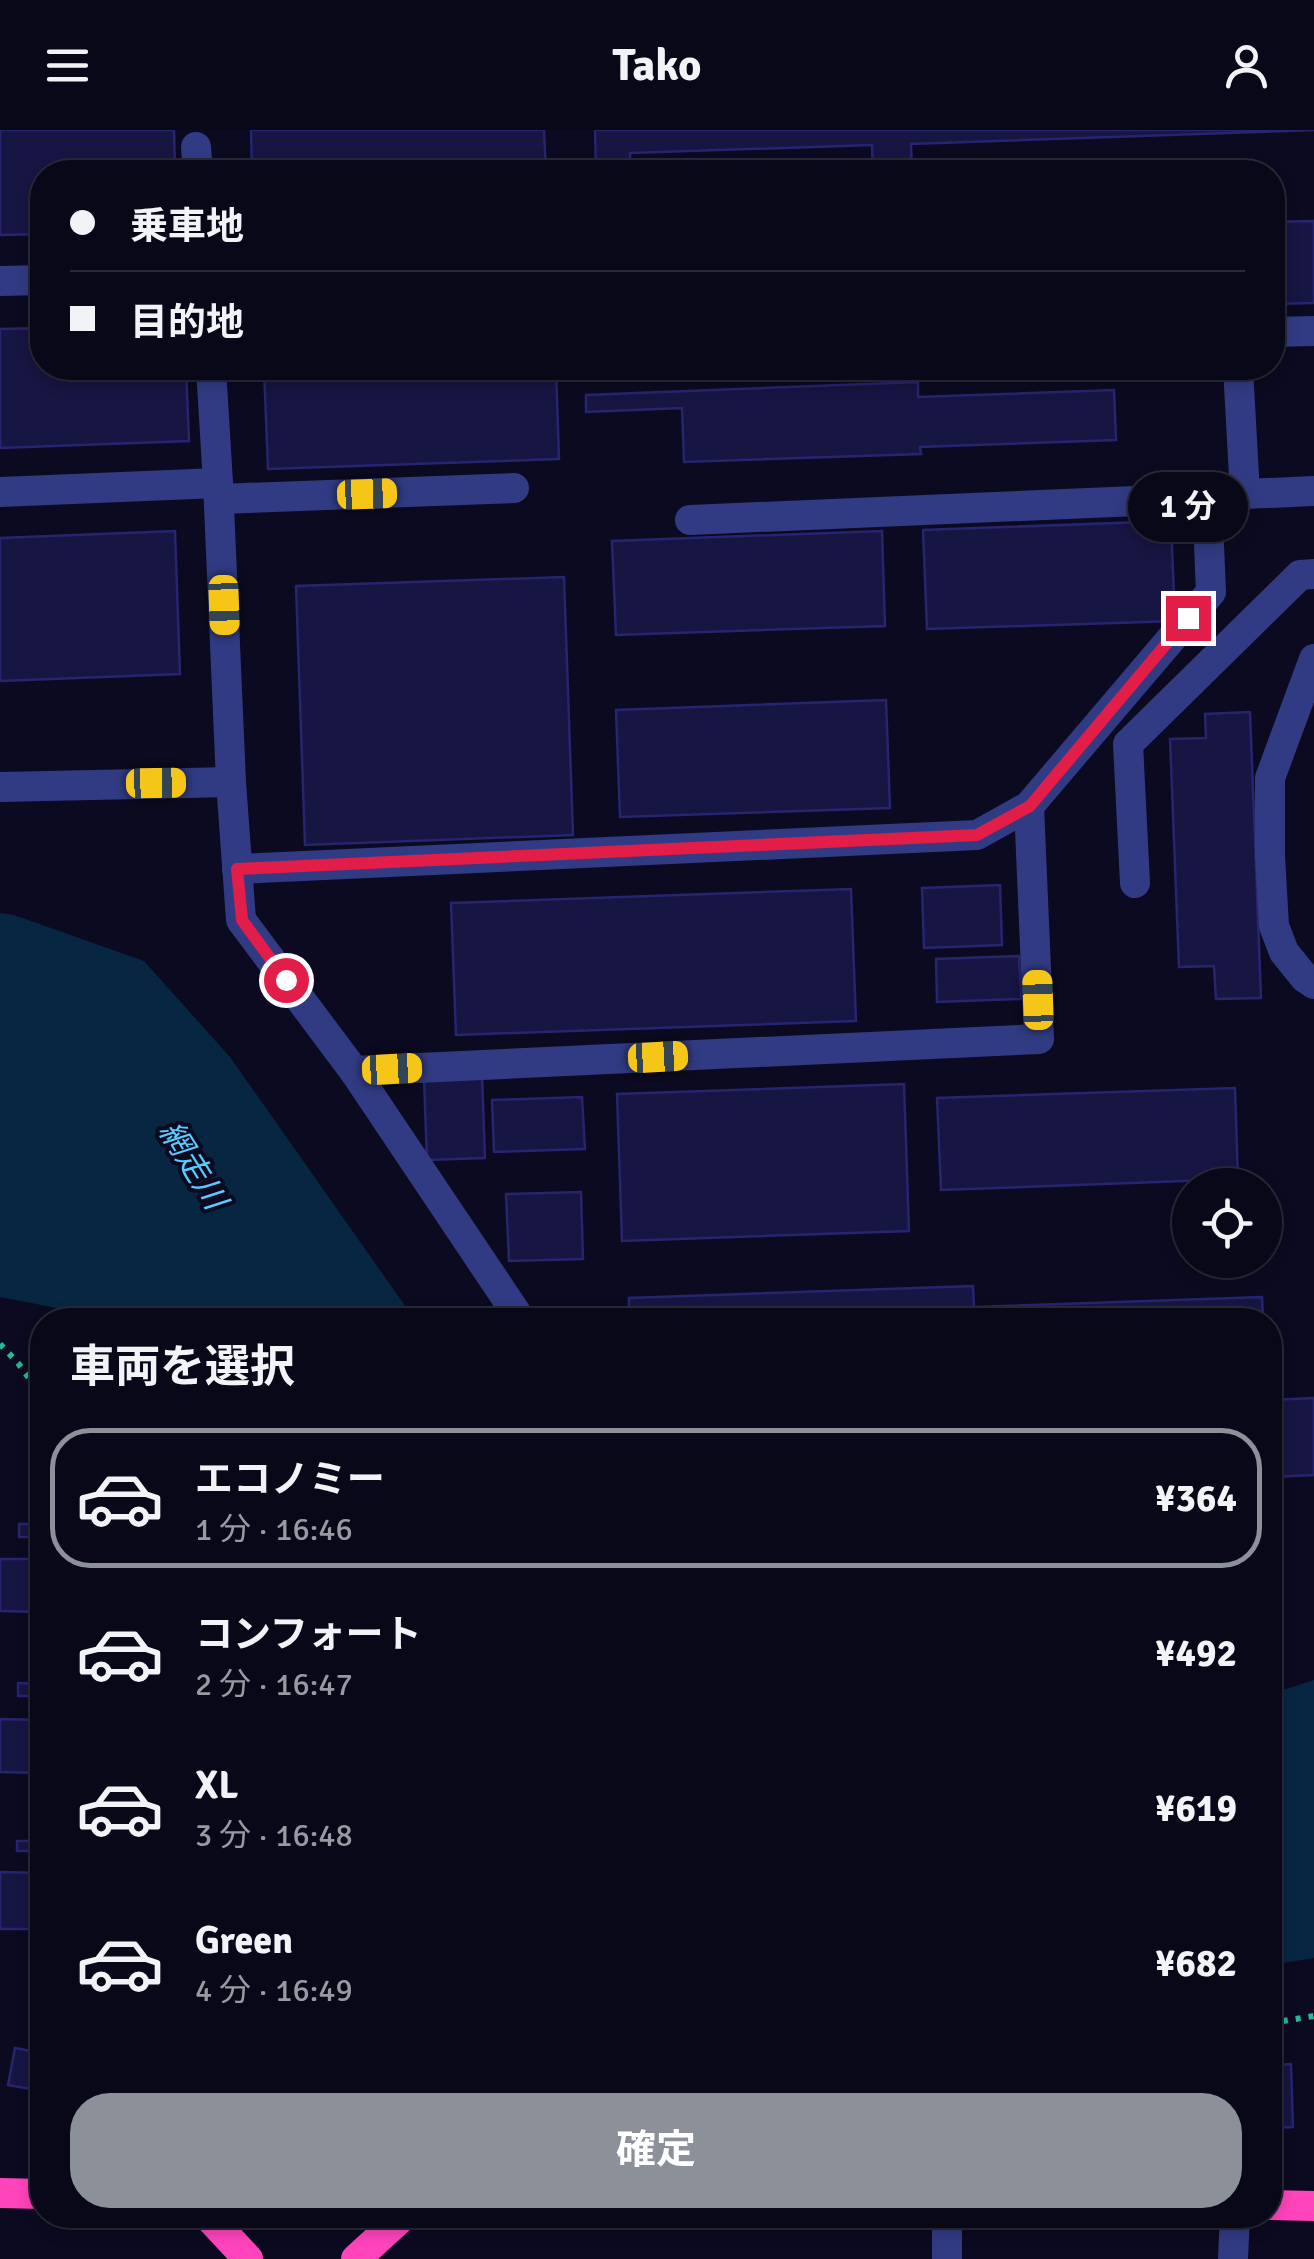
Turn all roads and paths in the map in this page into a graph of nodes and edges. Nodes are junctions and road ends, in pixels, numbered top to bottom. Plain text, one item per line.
1 (30, 280) edge
2 (0, 281) edge
3 (1314, 331) edge
4 (1285, 332) edge
5 (212, 380) edge
6 (1239, 380) edge
7 (514, 488) dead end
8 (219, 491) junction
9 (1314, 491) edge
10 (0, 492) edge
11 (1244, 494) junction
12 (1207, 498) junction
13 (690, 520) dead end
14 (1314, 574) edge
15 (1314, 659) edge
16 (231, 782) junction
17 (0, 788) edge
18 (1030, 806) junction
19 (237, 869) junction
20 (1135, 882) dead end
21 (1314, 984) edge
22 (354, 1070) junction
23 (513, 1308) edge
24 (0, 1344) edge
25 (30, 1380) edge
26 (1314, 2016) edge
27 (1282, 2021) edge
28 (0, 2194) edge
29 (30, 2194) edge
30 (1282, 2206) edge
31 (1314, 2206) edge
32 (220, 2228) edge
33 (390, 2228) edge
34 (947, 2228) edge
35 (1234, 2228) edge
36 (248, 2259) edge
37 (356, 2259) edge
38 (946, 2259) edge
39 (1233, 2259) edge

1 - 2 street
3 - 4 street
5 - 8 street
6 - 11 street
7 - 8 street
8 - 10 street
8 - 16 street
9 - 11 street
11 - 12 street
12 - 13 street
12 - 18 street
14 - 20 street
15 - 21 street
16 - 17 street
16 - 19 street
18 - 19 street
18 - 22 street
19 - 22 street
22 - 23 street
24 - 25 path
26 - 27 path
28 - 29 highway
30 - 31 highway
32 - 36 highway
33 - 37 highway
34 - 38 street
35 - 39 street

